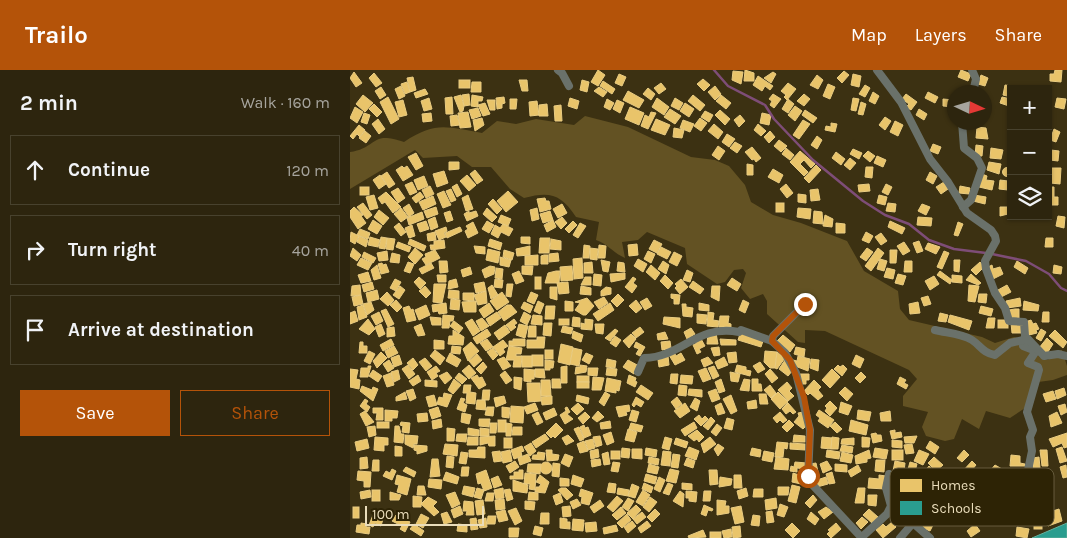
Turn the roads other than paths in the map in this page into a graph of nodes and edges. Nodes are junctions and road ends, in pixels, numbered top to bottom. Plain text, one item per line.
1 (558, 70) edge
2 (877, 70) edge
3 (972, 70) edge
4 (974, 85) edge
5 (569, 86) dead end
6 (964, 130) edge
7 (963, 207) junction
8 (805, 304) dead end
9 (935, 330) dead end
10 (1024, 340) junction
11 (772, 341) junction
12 (1067, 356) edge
13 (638, 372) dead end
14 (1028, 468) edge
15 (889, 474) dead end
16 (890, 502) edge
17 (890, 508) edge
18 (911, 526) edge
19 (917, 526) edge
20 (862, 538) edge
21 (900, 538) edge
22 (930, 538) edge

1 - 5 street
2 - 7 street
3 - 4 street
6 - 7 street
7 - 10 street
8 - 11 street
9 - 10 street
10 - 12 street
10 - 14 street
11 - 13 street
11 - 20 street
15 - 16 street
17 - 20 street
18 - 21 street
19 - 22 street

